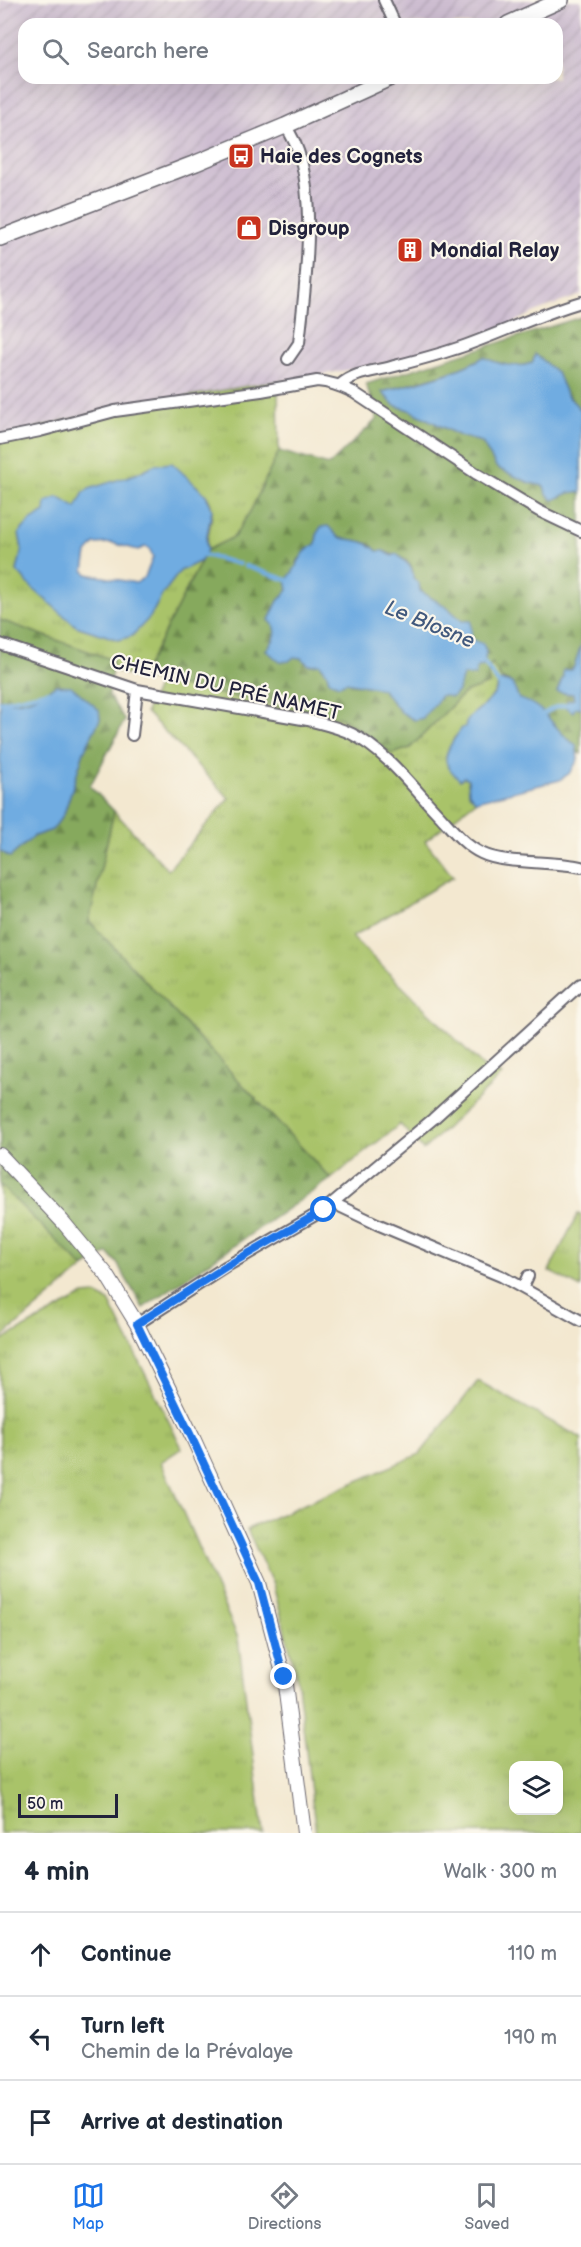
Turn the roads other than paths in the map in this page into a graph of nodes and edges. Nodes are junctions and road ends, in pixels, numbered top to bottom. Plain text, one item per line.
1 (384, 0) edge
2 (561, 0) edge
3 (392, 18) edge
4 (521, 18) edge
5 (377, 84) edge
6 (285, 126) junction
7 (0, 238) edge
8 (581, 302) edge
9 (288, 359) dead end
10 (340, 385) junction
11 (0, 439) edge
12 (581, 531) edge
13 (0, 644) edge
14 (137, 690) junction
15 (132, 735) dead end
16 (581, 867) edge
17 (581, 984) edge
18 (0, 1155) edge
19 (333, 1203) junction
20 (528, 1276) dead end
21 (523, 1287) junction
22 (580, 1322) edge
23 (137, 1324) junction
24 (304, 1833) edge

1 - 3 street
2 - 4 main road
5 - 6 main road
6 - 7 main road
6 - 9 street
8 - 10 street
10 - 11 street
10 - 12 street
13 - 14 street, CHEMIN DU PRÉ NAMET
14 - 15 street
14 - 16 street, CHEMIN DU PRÉ NAMET
17 - 19 street
18 - 23 street
19 - 21 street
19 - 23 street
20 - 21 street
21 - 22 street
23 - 24 street

